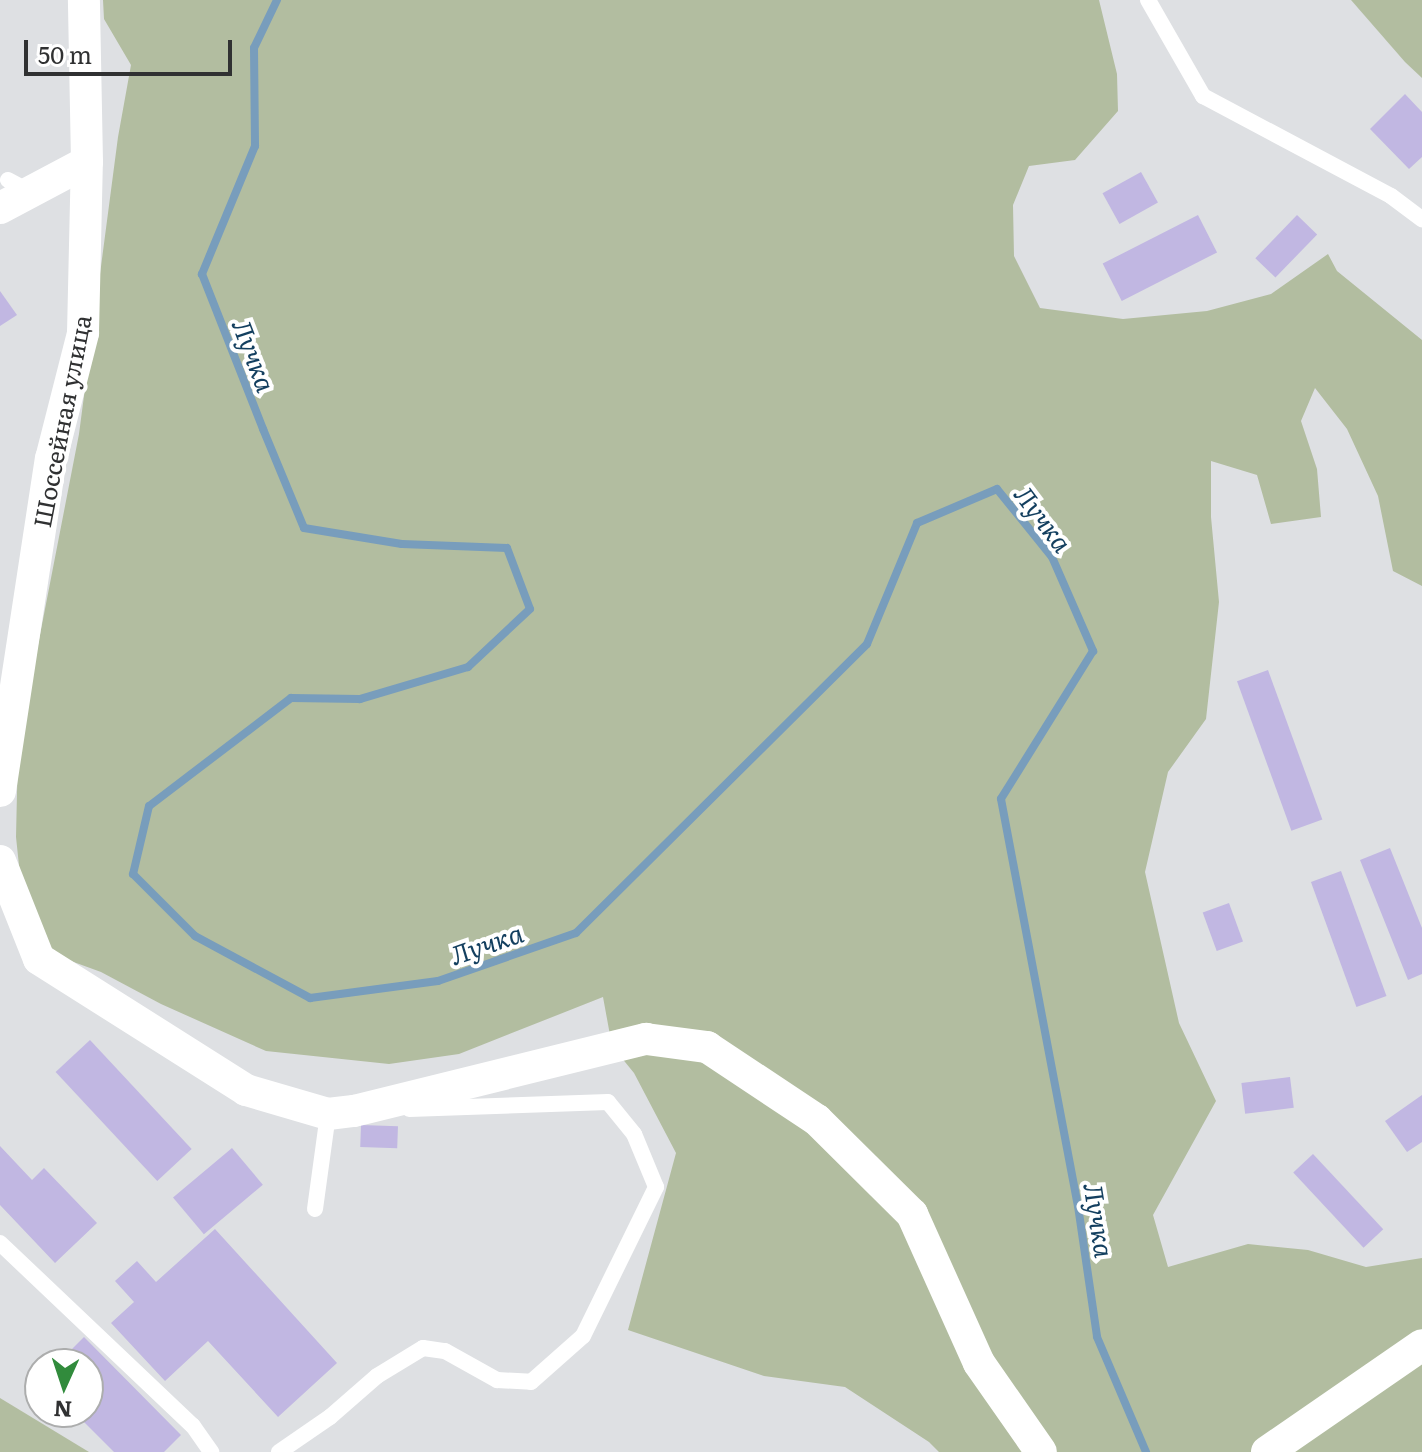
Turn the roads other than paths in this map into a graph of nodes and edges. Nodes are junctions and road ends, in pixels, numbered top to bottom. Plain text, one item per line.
1 (84, 0) edge
2 (1148, 0) edge
3 (87, 162) junction
4 (13, 193) edge
5 (1422, 219) edge
6 (0, 791) edge
7 (2, 872) edge
8 (341, 1112) junction
9 (315, 1209) dead end
10 (0, 1243) edge
11 (1422, 1345) edge
12 (211, 1452) edge
13 (279, 1452) edge
14 (1041, 1452) edge
15 (1267, 1452) edge

1 - 3 street, Шоссейная улица
2 - 5 lane
3 - 4 street
3 - 6 street, Шоссейная улица
7 - 8 street
8 - 9 lane
8 - 13 lane
8 - 14 street
10 - 12 lane
11 - 15 street

